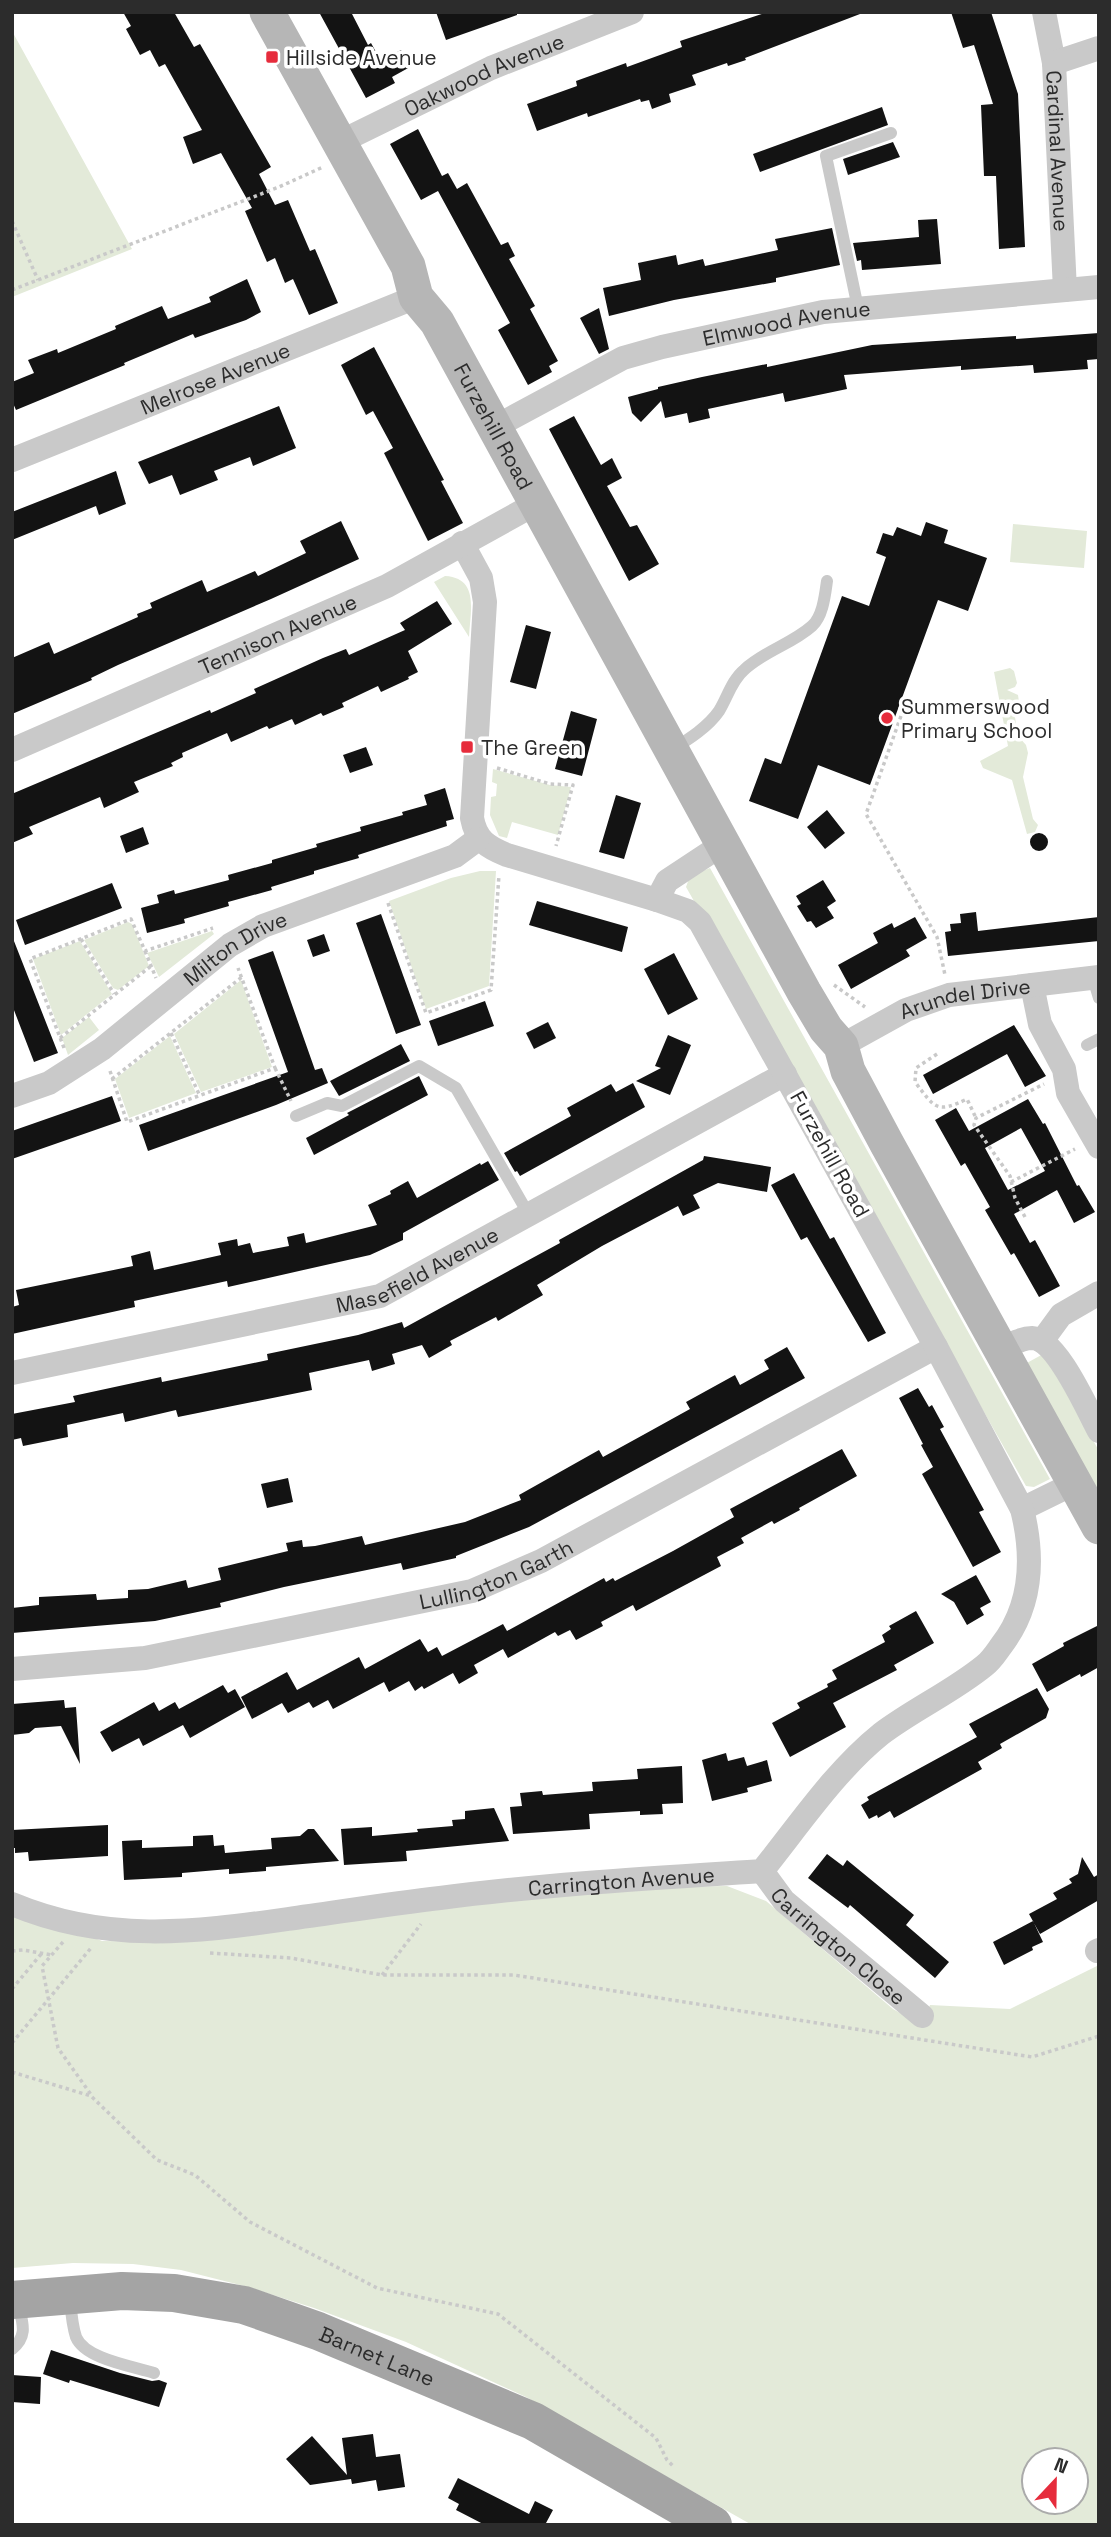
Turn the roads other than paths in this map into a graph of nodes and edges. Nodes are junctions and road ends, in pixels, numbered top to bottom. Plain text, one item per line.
1 (267, 12) edge
2 (632, 12) edge
3 (1044, 12) edge
4 (1099, 48) edge
5 (1054, 63) junction
6 (891, 133) dead end
7 (344, 149) junction
8 (1099, 287) edge
9 (1065, 290) junction
10 (416, 297) junction
11 (858, 309) junction
12 (495, 427) junction
13 (12, 460) edge
14 (537, 503) junction
15 (462, 543) junction
16 (827, 581) dead end
17 (672, 749) junction
18 (12, 750) edge
19 (478, 839) junction
20 (723, 844) junction
21 (657, 900) junction
22 (1032, 985) junction
23 (1097, 985) edge
24 (841, 1046) junction
25 (785, 1074) junction
26 (12, 1096) edge
27 (296, 1116) road end
28 (1097, 1143) edge
29 (529, 1215) junction
30 (1099, 1293) edge
31 (1042, 1341) junction
32 (936, 1347) junction
33 (1001, 1350) junction
34 (12, 1373) edge
35 (1099, 1431) edge
36 (1075, 1483) junction
37 (1022, 1509) junction
38 (1099, 1527) edge
39 (12, 1669) edge
40 (762, 1871) junction
41 (12, 1904) edge
42 (922, 2016) dead end
43 (69, 2295) junction
44 (15, 2299) edge
45 (12, 2349) edge
46 (153, 2373) dead end
47 (713, 2525) edge

1 - 7 street, Furzehill Road
2 - 7 street, Oakwood Avenue
3 - 5 street, Cardinal Avenue
4 - 5 street
5 - 9 street, Cardinal Avenue
6 - 11 lane
7 - 10 street, Furzehill Road
8 - 9 street, Elmwood Avenue
9 - 11 street, Elmwood Avenue
10 - 12 street, Furzehill Road
10 - 13 street, Melrose Avenue
11 - 12 street, Elmwood Avenue
12 - 14 street, Furzehill Road
14 - 15 street, Tennison Avenue
14 - 17 street, Furzehill Road
15 - 18 street, Tennison Avenue
15 - 19 street
16 - 17 lane
17 - 20 street, Furzehill Road
19 - 21 street
19 - 26 street, Milton Drive
20 - 21 street
20 - 24 street, Furzehill Road
21 - 25 street, Furzehill Road
22 - 23 street, Arundel Drive
22 - 24 street, Arundel Drive
22 - 28 street
24 - 33 street, Furzehill Road
25 - 29 street, Masefield Avenue
25 - 32 street, Furzehill Road
27 - 29 lane
29 - 34 street, Masefield Avenue
30 - 31 street
31 - 33 street
31 - 35 street
32 - 37 street, Furzehill Road
32 - 39 street, Lullington Garth
33 - 36 street, Furzehill Road
36 - 37 street
36 - 38 street, Furzehill Road
37 - 40 street
40 - 41 street, Carrington Avenue
40 - 42 street, Carrington Close
43 - 44 main road, Barnet Lane
43 - 46 lane
43 - 47 main road, Barnet Lane
44 - 45 lane

